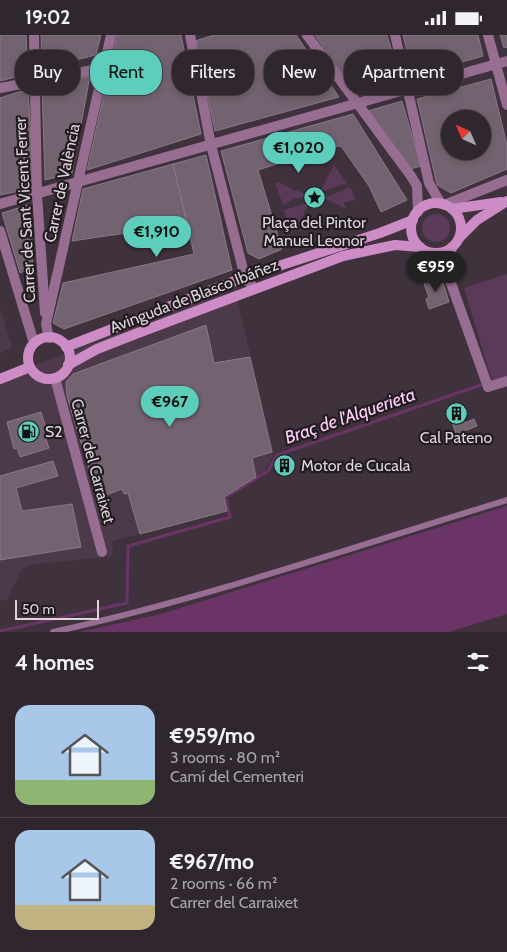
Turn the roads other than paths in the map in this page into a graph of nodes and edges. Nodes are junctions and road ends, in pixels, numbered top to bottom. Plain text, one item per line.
1 (34, 35) edge
2 (110, 35) edge
3 (190, 35) edge
4 (307, 35) edge
5 (394, 35) edge
6 (488, 35) edge
7 (34, 50) edge
8 (107, 50) edge
9 (398, 50) edge
10 (507, 61) edge
11 (496, 64) junction
12 (463, 73) edge
13 (15, 85) edge
14 (0, 88) edge
15 (35, 95) edge
16 (97, 95) edge
17 (387, 95) edge
18 (409, 95) edge
19 (356, 104) junction
20 (507, 105) edge
21 (211, 145) junction
22 (507, 180) edge
23 (78, 183) junction
24 (37, 194) junction
25 (507, 201) edge
26 (0, 205) edge
27 (446, 206) junction
28 (415, 216) junction
29 (0, 231) edge
30 (459, 238) junction
31 (452, 247) junction
32 (424, 249) junction
33 (447, 272) junction
34 (245, 277) junction
35 (254, 288) junction
36 (46, 325) junction
37 (49, 338) junction
38 (34, 343) junction
39 (66, 347) junction
40 (68, 365) junction
41 (30, 367) junction
42 (55, 378) junction
43 (0, 379) edge
44 (507, 381) edge
45 (507, 500) edge
46 (102, 552) dead end
47 (53, 632) edge

1 - 7 street, Carrer de Sant Vicent Ferrer
2 - 8 street, Carrer de València
3 - 21 street
4 - 19 street
5 - 9 street
6 - 11 street
10 - 11 street
11 - 12 street
11 - 20 street
13 - 14 street
15 - 24 street, Carrer de Sant Vicent Ferrer
16 - 23 street, Carrer de València
17 - 19 street
18 - 27 street
19 - 21 street
19 - 28 street
21 - 23 street
21 - 34 street
22 - 27 street
23 - 24 street
23 - 36 street, Carrer de València
24 - 26 street
24 - 36 street, Carrer de Sant Vicent Ferrer
25 - 27 main road
25 - 30 main road
27 - 28 main road
27 - 30 main road
28 - 32 main road
28 - 34 main road, Avinguda de Blasco Ibáñez
29 - 38 street
30 - 31 main road
31 - 32 main road
31 - 33 street
32 - 33 street
32 - 35 main road, Avinguda de Blasco Ibáñez
33 - 44 street
34 - 35 street
34 - 39 main road, Avinguda de Blasco Ibáñez
35 - 40 main road, Avinguda de Blasco Ibáñez
36 - 37 street, Carrer de València
37 - 38 main road
37 - 39 main road
38 - 41 main road
39 - 40 main road
40 - 42 main road
41 - 42 main road
41 - 43 main road
42 - 46 street, Carrer del Carraixet
45 - 47 lane

